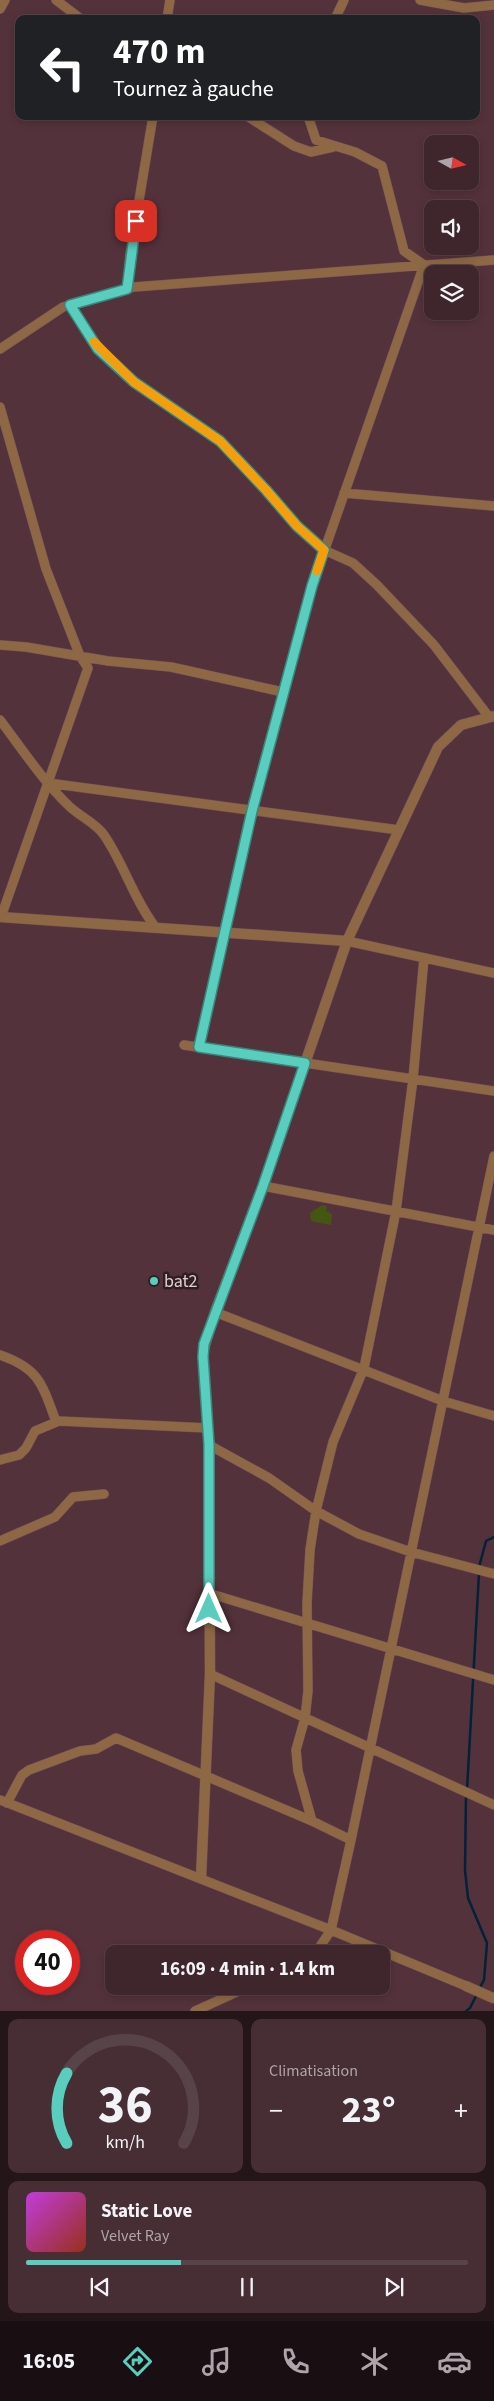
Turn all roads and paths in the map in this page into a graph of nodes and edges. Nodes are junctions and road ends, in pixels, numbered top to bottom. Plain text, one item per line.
1 (5, 0) edge
2 (56, 0) edge
3 (170, 0) edge
4 (344, 0) edge
5 (420, 0) edge
6 (494, 5) edge
7 (0, 9) edge
8 (75, 15) edge
9 (168, 15) edge
10 (337, 15) edge
11 (152, 120) edge
12 (252, 120) edge
13 (309, 120) edge
14 (333, 146) junction
15 (494, 260) edge
16 (424, 265) junction
17 (127, 289) junction
18 (70, 305) junction
19 (0, 349) edge
20 (0, 407) edge
21 (344, 493) junction
22 (494, 506) edge
23 (324, 550) junction
24 (0, 645) edge
25 (80, 656) junction
26 (283, 692) junction
27 (492, 716) edge
28 (0, 720) edge
29 (48, 783) junction
30 (252, 811) junction
31 (399, 830) junction
32 (0, 917) edge
33 (156, 928) junction
34 (224, 934) junction
35 (347, 941) junction
36 (424, 958) junction
37 (494, 973) edge
38 (184, 1045) dead end
39 (199, 1047) junction
40 (305, 1063) junction
41 (414, 1079) junction
42 (494, 1091) edge
43 (494, 1156) edge
44 (263, 1186) junction
45 (396, 1211) junction
46 (479, 1227) junction
47 (494, 1230) edge
48 (215, 1312) junction
49 (0, 1355) edge
50 (364, 1368) junction
51 (442, 1400) junction
52 (494, 1416) edge
53 (59, 1420) junction
54 (208, 1428) junction
55 (209, 1445) junction
56 (0, 1460) edge
57 (104, 1494) dead end
58 (316, 1511) junction
59 (0, 1541) edge
60 (411, 1552) junction
61 (492, 1574) edge
62 (208, 1593) junction
63 (308, 1624) junction
64 (391, 1650) junction
65 (210, 1674) junction
66 (494, 1680) edge
67 (305, 1718) junction
68 (372, 1748) junction
69 (205, 1777) junction
70 (3, 1801) edge
71 (494, 1805) edge
72 (312, 1821) junction
73 (351, 1840) junction
74 (200, 1878) junction
75 (331, 1930) junction
76 (322, 1945) edge
77 (466, 1986) joint
78 (230, 1995) edge
79 (493, 1998) edge
80 (194, 2011) edge

1 - 7 street
2 - 8 street
3 - 9 street
4 - 10 street
5 - 6 street
11 - 17 street
12 - 14 street
13 - 14 street
14 - 16 street
15 - 16 street
16 - 17 street
16 - 21 street
17 - 18 street
18 - 19 street
18 - 23 street
20 - 25 street
21 - 22 street
21 - 23 street
23 - 26 street
23 - 27 street
24 - 25 street
25 - 26 street
25 - 29 street
26 - 30 street
27 - 31 street
28 - 29 street
29 - 30 street
29 - 32 street
29 - 33 street
30 - 31 street
30 - 34 street
31 - 35 street
32 - 33 street
33 - 34 street
34 - 35 street
34 - 39 street
35 - 36 street
35 - 40 street
36 - 37 street
36 - 41 street
38 - 39 street
39 - 40 street
40 - 41 street
40 - 44 street
41 - 42 street
41 - 45 street
43 - 46 street
44 - 45 street
44 - 48 street
45 - 46 street
45 - 50 street
46 - 47 street
46 - 51 street
48 - 50 street
48 - 54 street
49 - 53 street
50 - 51 street
50 - 58 street
51 - 52 street
51 - 60 street
53 - 54 street
53 - 56 street
54 - 55 street
55 - 58 street
55 - 62 street
57 - 59 street
58 - 60 street
58 - 63 street
60 - 61 street
60 - 64 street
62 - 63 street
62 - 65 street
63 - 64 street
63 - 67 street
64 - 66 street
64 - 68 street
65 - 67 street
65 - 69 street
67 - 68 street
67 - 72 street
68 - 71 street
68 - 73 street
69 - 70 street
69 - 72 street
69 - 74 street
70 - 74 street
72 - 73 street
73 - 75 street
74 - 75 street
75 - 76 street
75 - 77 street
77 - 79 street
78 - 80 street

